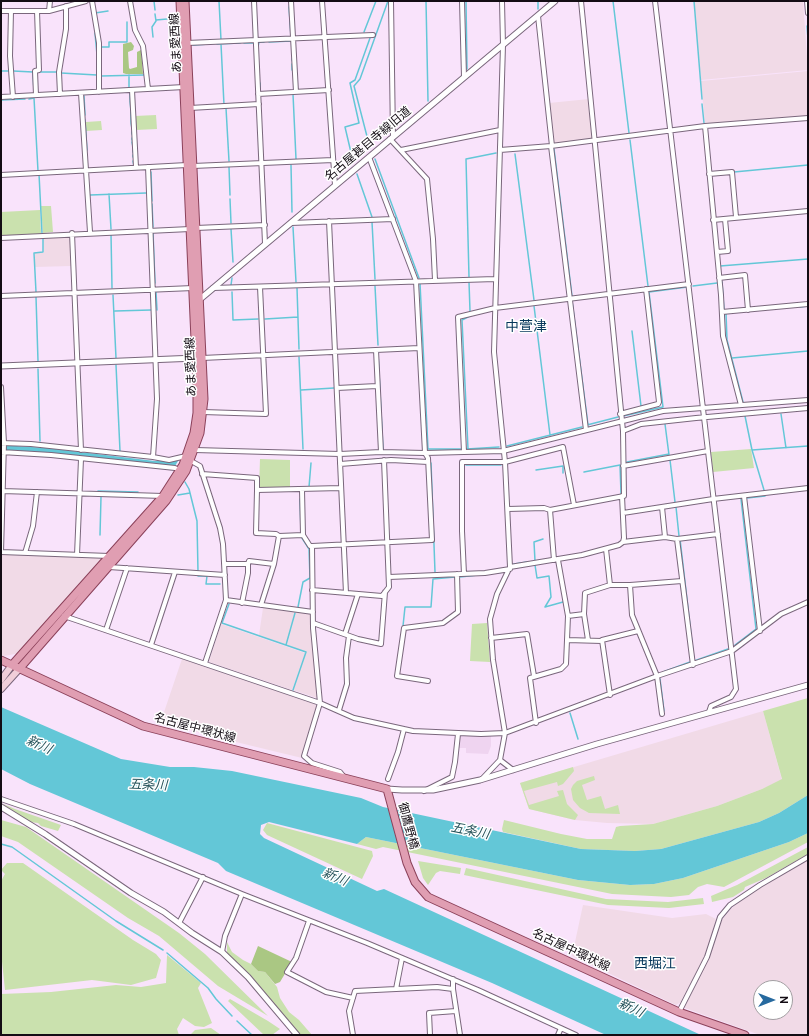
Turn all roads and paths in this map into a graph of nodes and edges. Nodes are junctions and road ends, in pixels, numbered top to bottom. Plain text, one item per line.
1 (50, 1) edge
2 (86, 1) edge
3 (92, 1) edge
4 (130, 1) edge
5 (180, 1) edge
6 (186, 1) edge
7 (254, 1) edge
8 (291, 1) edge
9 (322, 1) edge
10 (391, 1) edge
11 (462, 1) edge
12 (502, 1) edge
13 (555, 1) edge
14 (581, 1) edge
15 (655, 1) edge
16 (807, 1) edge
17 (66, 6) junction
18 (1, 11) edge
19 (11, 11) junction
20 (37, 11) junction
21 (49, 11) junction
22 (808, 13) edge
23 (538, 16) junction
24 (373, 35) dead end
25 (324, 37) junction
26 (293, 39) junction
27 (256, 41) junction
28 (187, 43) junction
29 (503, 45) junction
30 (464, 77) junction
31 (187, 86) junction
32 (148, 89) junction
33 (132, 90) junction
34 (329, 90) junction
35 (99, 92) junction
36 (296, 92) junction
37 (81, 93) junction
38 (60, 94) junction
39 (258, 94) junction
40 (36, 95) junction
41 (13, 96) junction
42 (1, 97) edge
43 (259, 104) junction
44 (190, 108) junction
45 (808, 118) edge
46 (704, 126) junction
47 (500, 130) junction
48 (671, 130) junction
49 (392, 138) junction
50 (595, 140) junction
51 (552, 146) junction
52 (401, 150) junction
53 (500, 150) junction
54 (369, 157) junction
55 (333, 160) junction
56 (262, 163) junction
57 (190, 165) junction
58 (136, 167) junction
59 (148, 167) junction
60 (86, 170) junction
61 (709, 174) junction
62 (1, 176) edge
63 (335, 185) junction
64 (808, 211) edge
65 (726, 218) junction
66 (736, 218) junction
67 (392, 219) junction
68 (713, 220) junction
69 (329, 221) junction
70 (290, 223) junction
71 (265, 225) junction
72 (193, 229) junction
73 (152, 230) junction
74 (90, 232) junction
75 (72, 233) junction
76 (1, 238) edge
77 (265, 243) junction
78 (717, 252) junction
79 (719, 278) junction
80 (496, 279) junction
81 (435, 280) junction
82 (416, 281) junction
83 (332, 284) junction
84 (689, 284) junction
85 (260, 287) junction
86 (194, 288) junction
87 (214, 288) junction
88 (154, 289) junction
89 (646, 289) junction
90 (74, 292) junction
91 (609, 294) junction
92 (1, 296) edge
93 (569, 299) junction
94 (197, 301) junction
95 (808, 304) edge
96 (495, 308) junction
97 (748, 310) junction
98 (722, 312) junction
99 (419, 348) junction
100 (376, 350) junction
101 (335, 352) junction
102 (263, 355) junction
103 (199, 358) junction
104 (156, 359) junction
105 (76, 362) junction
106 (1, 366) edge
107 (378, 386) junction
108 (1, 387) edge
109 (337, 388) junction
110 (808, 400) edge
111 (741, 405) junction
112 (704, 408) junction
113 (808, 408) edge
114 (203, 412) junction
115 (620, 414) junction
116 (705, 417) junction
117 (621, 420) junction
118 (586, 430) junction
119 (623, 431) junction
120 (3, 443) edge
121 (81, 450) junction
122 (195, 450) junction
123 (503, 451) junction
124 (708, 451) junction
125 (3, 452) edge
126 (380, 452) junction
127 (464, 452) junction
128 (425, 453) junction
129 (340, 454) junction
130 (153, 457) junction
131 (189, 458) junction
132 (81, 459) junction
133 (384, 460) junction
134 (428, 462) junction
135 (505, 462) junction
136 (340, 464) junction
137 (623, 466) junction
138 (180, 470) junction
139 (202, 474) junction
140 (341, 488) junction
141 (808, 488) edge
142 (256, 490) junction
143 (302, 490) junction
144 (2, 491) junction
145 (37, 492) junction
146 (79, 493) junction
147 (163, 496) junction
148 (622, 496) junction
149 (744, 496) junction
150 (714, 499) junction
151 (574, 506) junction
152 (662, 507) junction
153 (508, 509) junction
154 (550, 510) junction
155 (623, 513) junction
156 (718, 534) junction
157 (303, 535) junction
158 (279, 536) junction
159 (666, 537) junction
160 (677, 538) junction
161 (623, 542) junction
162 (387, 543) junction
163 (344, 545) junction
164 (312, 546) junction
165 (606, 549) junction
166 (25, 553) junction
167 (77, 555) junction
168 (111, 556) junction
169 (556, 560) junction
170 (224, 564) junction
171 (248, 564) junction
172 (274, 564) junction
173 (109, 567) junction
174 (127, 568) junction
175 (510, 568) junction
176 (174, 572) junction
177 (457, 574) junction
178 (464, 574) junction
179 (225, 575) junction
180 (389, 577) junction
181 (682, 581) junction
182 (610, 585) junction
183 (630, 585) junction
184 (312, 590) junction
185 (385, 592) junction
186 (346, 593) junction
187 (358, 594) junction
188 (226, 600) junction
189 (808, 602) edge
190 (242, 603) junction
191 (261, 605) junction
192 (313, 612) junction
193 (584, 614) junction
194 (64, 616) junction
195 (568, 616) junction
196 (313, 622) junction
197 (106, 630) junction
198 (638, 631) junction
199 (760, 631) junction
200 (347, 635) junction
201 (491, 638) junction
202 (567, 640) junction
203 (588, 640) junction
204 (602, 641) junction
205 (151, 645) junction
206 (732, 651) junction
207 (1, 660) edge
208 (205, 664) junction
209 (12, 665) junction
210 (693, 665) junction
211 (20, 668) junction
212 (534, 676) junction
213 (657, 676) junction
214 (4, 680) edge
215 (428, 681) dead end
216 (808, 685) edge
217 (1, 689) edge
218 (610, 695) junction
219 (320, 702) junction
220 (339, 710) junction
221 (709, 712) junction
222 (662, 714) dead end
223 (536, 722) junction
224 (404, 729) junction
225 (505, 733) junction
226 (458, 734) junction
227 (500, 760) junction
228 (513, 770) junction
229 (346, 778) junction
230 (388, 779) dead end
231 (480, 780) junction
232 (388, 791) junction
233 (424, 791) junction
234 (1, 799) edge
235 (1, 806) edge
236 (808, 857) edge
237 (407, 863) joint
238 (203, 877) junction
239 (242, 894) junction
240 (309, 921) junction
241 (179, 923) junction
242 (222, 952) junction
243 (402, 958) junction
244 (453, 979) junction
245 (396, 989) junction
246 (453, 989) junction
247 (353, 998) junction
248 (456, 1011) junction
249 (679, 1012) junction
250 (561, 1028) junction
251 (297, 1035) edge
252 (353, 1035) edge
253 (430, 1035) edge
254 (460, 1035) edge
255 (558, 1035) edge
256 (576, 1035) edge
257 (745, 1035) edge

1 - 21 street
2 - 17 street
3 - 35 street
4 - 32 street
5 - 31 main road, あま愛西線
6 - 28 main road, あま愛西線
7 - 27 street
8 - 26 street
9 - 25 street
10 - 49 street
11 - 30 street
12 - 29 street
13 - 23 street, 名古屋甚目寺線旧道
14 - 50 street
15 - 48 street
16 - 22 street
17 - 21 street
17 - 38 street
18 - 19 street
19 - 20 street
19 - 41 street
20 - 21 street
20 - 40 street
23 - 29 street, 名古屋甚目寺線旧道
23 - 51 street
24 - 25 street
25 - 26 street
25 - 34 street
26 - 27 street
26 - 36 street
27 - 28 street
27 - 39 street
28 - 31 main road, あま愛西線
29 - 30 street, 名古屋甚目寺線旧道
29 - 47 street
30 - 49 street, 名古屋甚目寺線旧道
31 - 32 street
31 - 44 main road, あま愛西線
31 - 57 main road, あま愛西線
32 - 33 street
33 - 35 street
33 - 58 street
34 - 36 street
34 - 55 street
35 - 37 street
36 - 39 street
37 - 38 street
37 - 60 street
38 - 40 street
39 - 43 street
40 - 41 street
41 - 42 street
43 - 44 street
43 - 56 street
44 - 57 main road, あま愛西線
45 - 46 street
46 - 48 street
46 - 61 street
47 - 52 street
47 - 53 street
48 - 50 street
48 - 84 street
49 - 52 street
49 - 54 street, 名古屋甚目寺線旧道
50 - 51 street
50 - 91 street
51 - 53 street
51 - 93 street
52 - 81 street
53 - 80 street
54 - 63 street, 名古屋甚目寺線旧道
54 - 67 street
55 - 56 street
55 - 63 street
56 - 57 street
56 - 71 street
57 - 59 street
57 - 72 main road, あま愛西線
58 - 59 street
58 - 60 street
59 - 73 street
60 - 62 street
60 - 74 street
61 - 66 street
61 - 68 street
63 - 70 street, 名古屋甚目寺線旧道
64 - 66 street
65 - 66 street
65 - 68 street
65 - 78 street
67 - 69 street
67 - 82 street
68 - 78 street
69 - 70 street
69 - 83 street
70 - 77 street, 名古屋甚目寺線旧道
71 - 72 street
71 - 77 street
72 - 73 street
72 - 86 main road, あま愛西線
72 - 94 main road, あま愛西線
73 - 74 street
73 - 88 street
74 - 75 street
75 - 76 street
75 - 90 street
77 - 87 street, 名古屋甚目寺線旧道
78 - 79 street
79 - 97 street
79 - 98 street
80 - 81 street
80 - 96 street
81 - 82 street
82 - 83 street
82 - 99 street
83 - 85 street
83 - 101 street
84 - 89 street
84 - 112 street
85 - 87 street
85 - 102 street
86 - 88 street
86 - 94 main road, あま愛西線
87 - 94 street, 名古屋甚目寺線旧道
88 - 90 street
88 - 104 street
89 - 91 street
89 - 115 street
90 - 92 street
90 - 105 street
91 - 93 street
91 - 115 street
93 - 96 street
93 - 118 street
94 - 103 main road, あま愛西線
95 - 97 street
96 - 123 street
96 - 127 street
97 - 98 street
98 - 111 street
99 - 100 street
99 - 128 street
100 - 101 street
100 - 107 street
101 - 102 street
101 - 109 street
102 - 103 street
102 - 114 street
103 - 104 street
103 - 114 main road, あま愛西線
103 - 131 main road, あま愛西線
104 - 105 street
104 - 130 street
105 - 106 street
105 - 121 street
107 - 109 street
107 - 126 street
108 - 120 street
109 - 129 street
110 - 111 street
111 - 112 street
112 - 116 street
112 - 117 street
113 - 116 street
114 - 122 main road, あま愛西線
115 - 117 street
116 - 119 street
116 - 124 street
117 - 118 street
117 - 119 street
118 - 123 street
119 - 137 street
120 - 121 street
120 - 125 street
121 - 130 street
122 - 129 street
122 - 131 main road, あま愛西線
123 - 127 street
123 - 135 street
124 - 137 street
124 - 150 street
125 - 132 street
125 - 144 street
126 - 128 street
126 - 129 street
127 - 128 street
128 - 134 street
129 - 136 street
130 - 131 street
131 - 138 main road, あま愛西線
131 - 139 street
131 - 173 main road, あま愛西線
132 - 138 street
132 - 146 street
133 - 134 street
133 - 136 street
133 - 162 street
134 - 162 street
135 - 151 street
135 - 153 street
135 - 178 street
136 - 140 street
137 - 148 street
138 - 147 main road, あま愛西線
139 - 142 street
139 - 170 street
140 - 143 street
140 - 163 street
141 - 149 street
142 - 143 street
142 - 158 street
143 - 157 street
144 - 145 street
144 - 166 street
145 - 146 street
145 - 166 street
146 - 147 street
146 - 167 street
147 - 168 main road, あま愛西線
148 - 151 street
148 - 155 street
149 - 150 street
149 - 199 street
150 - 152 street
150 - 156 street
151 - 154 street
152 - 155 street
152 - 159 street
153 - 154 street
153 - 175 street
154 - 169 street
155 - 161 street
156 - 160 street
156 - 206 street
157 - 158 street
157 - 164 street
158 - 172 street
159 - 160 street
159 - 161 street
160 - 181 street
161 - 165 street
162 - 163 street
162 - 180 street
163 - 164 street
163 - 186 street
164 - 184 street
165 - 169 street
165 - 182 street
166 - 167 street
167 - 168 street
168 - 209 main road, あま愛西線
169 - 175 street
169 - 195 street
170 - 171 street
170 - 179 street
171 - 172 street
171 - 190 street
172 - 191 street
173 - 174 street
173 - 194 main road, あま愛西線
174 - 176 street
174 - 197 street
175 - 178 street
175 - 201 street
176 - 179 street
176 - 205 street
177 - 178 street
177 - 180 street
177 - 215 street
179 - 188 street
180 - 185 street
181 - 183 street
181 - 210 street
182 - 183 street
182 - 193 street
183 - 198 street
184 - 186 street
184 - 192 street
185 - 187 street
185 - 200 street
186 - 187 street
187 - 200 street
188 - 190 street
188 - 208 street
189 - 199 street
190 - 191 street
191 - 192 street
192 - 196 street
193 - 195 street
193 - 203 street
194 - 197 street
194 - 211 main road, あま愛西線
195 - 202 street
196 - 200 street
196 - 219 street
197 - 205 street
198 - 204 street
198 - 213 street
199 - 206 street
200 - 220 street
201 - 212 street
201 - 225 street
202 - 203 street
202 - 212 street
203 - 204 street
204 - 218 street
205 - 208 street
206 - 210 street
206 - 221 street
207 - 209 main road, 名古屋中環状線
208 - 219 street
209 - 211 main road, 名古屋中環状線
209 - 214 main road
210 - 213 street
211 - 214 main road
211 - 229 main road, 名古屋中環状線
212 - 223 street
213 - 218 street
213 - 222 street
214 - 217 main road
216 - 221 street
218 - 223 street
219 - 220 street
219 - 229 street
220 - 224 street
221 - 228 street
223 - 225 street
224 - 226 street
224 - 230 street
225 - 226 street
225 - 227 street
226 - 233 street
227 - 228 street
227 - 231 street
228 - 231 street
229 - 232 main road, 名古屋中環状線
231 - 233 street
232 - 233 street
232 - 237 main road, 御鷹野橋
234 - 238 street
235 - 241 street
236 - 249 street
237 - 249 main road, 名古屋中環状線
238 - 239 street
238 - 241 street
239 - 240 street
239 - 242 street
240 - 243 street
240 - 247 street
241 - 242 street
242 - 251 street
243 - 244 street
243 - 245 street
244 - 246 street
244 - 250 street
245 - 246 street
245 - 247 street
246 - 248 street
247 - 252 street
248 - 253 street
248 - 254 street
249 - 257 main road, 名古屋中環状線
250 - 255 street
250 - 256 street

